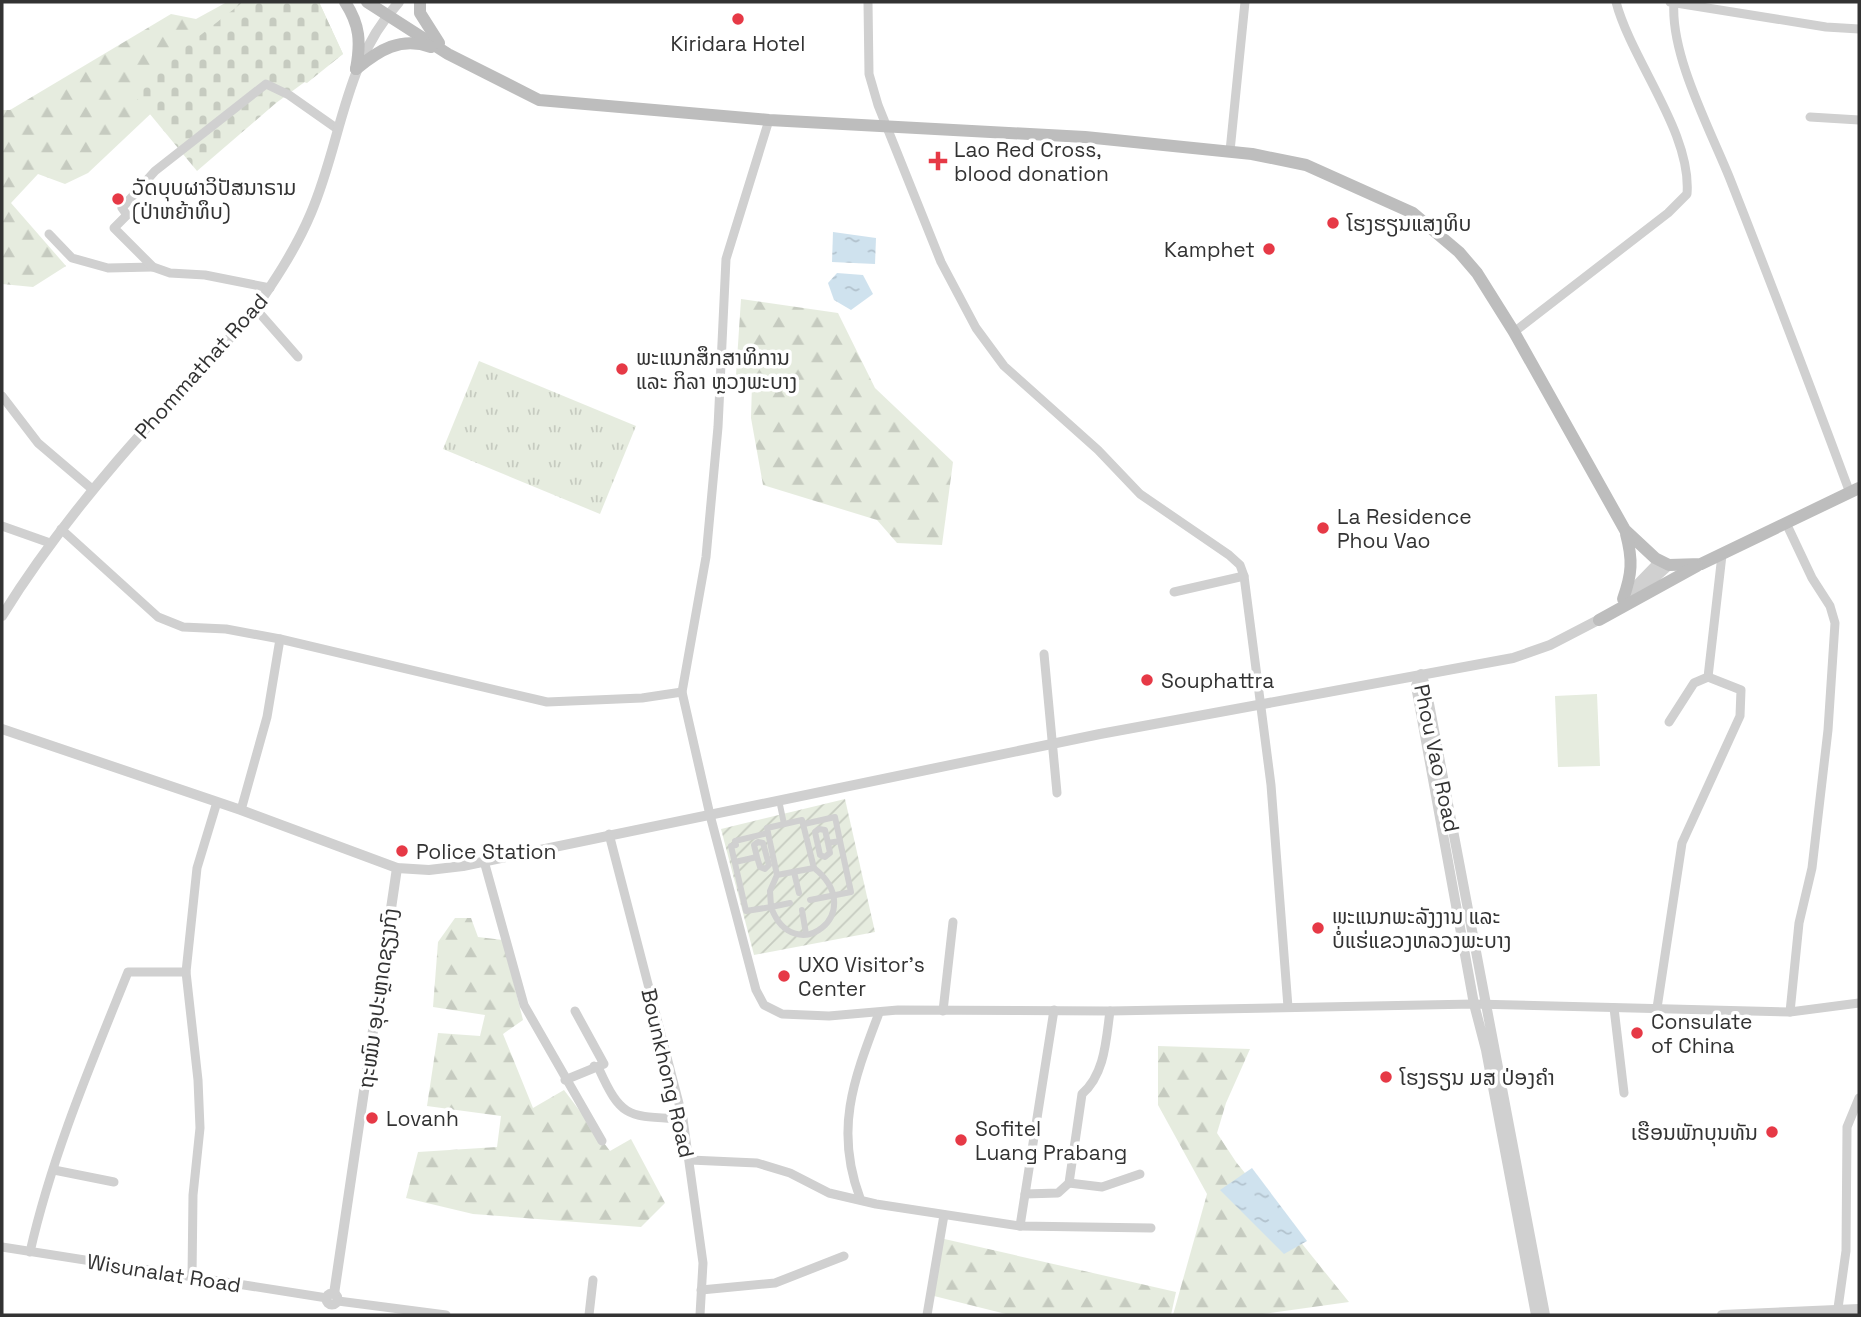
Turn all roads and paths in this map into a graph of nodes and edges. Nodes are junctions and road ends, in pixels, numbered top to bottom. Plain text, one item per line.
1 (345, 2) edge
2 (368, 2) edge
3 (399, 2) edge
4 (420, 2) edge
5 (868, 2) edge
6 (1245, 2) edge
7 (1616, 2) edge
8 (1672, 2) edge
9 (388, 14) junction
10 (1859, 29) edge
11 (448, 54) junction
12 (356, 69) junction
13 (1810, 117) dead end
14 (769, 120) junction
15 (1859, 120) edge
16 (888, 125) junction
17 (337, 128) junction
18 (1230, 151) junction
19 (49, 234) dead end
20 (153, 267) junction
21 (270, 288) junction
22 (255, 308) junction
23 (1514, 332) junction
24 (298, 357) dead end
25 (2, 396) edge
26 (92, 489) junction
27 (1855, 491) edge
28 (1786, 523) junction
29 (2, 526) edge
30 (61, 529) junction
31 (1625, 530) junction
32 (50, 543) junction
33 (1722, 555) junction
34 (1665, 563) junction
35 (1701, 564) junction
36 (1244, 576) junction
37 (1174, 592) dead end
38 (1623, 599) junction
39 (2, 616) edge
40 (1599, 620) junction
41 (281, 639) junction
42 (1044, 653) dead end
43 (1421, 674) junction
44 (1707, 677) junction
45 (682, 692) junction
46 (1261, 703) junction
47 (1669, 722) dead end
48 (2, 729) edge
49 (1055, 744) junction
50 (1057, 793) dead end
51 (779, 800) junction
52 (217, 802) junction
53 (241, 810) junction
54 (710, 815) junction
55 (784, 824) junction
56 (804, 824) junction
57 (768, 832) junction
58 (609, 834) junction
59 (840, 841) junction
60 (828, 843) dead end
61 (757, 857) dead end
62 (484, 861) junction
63 (735, 862) junction
64 (397, 868) junction
65 (814, 868) junction
66 (794, 872) junction
67 (777, 875) junction
68 (799, 892) dead end
69 (831, 896) junction
70 (810, 900) dead end
71 (790, 903) dead end
72 (771, 906) junction
73 (802, 910) dead end
74 (953, 922) dead end
75 (806, 933) junction
76 (186, 972) junction
77 (1859, 1003) edge
78 (1479, 1005) junction
79 (1288, 1007) junction
80 (1614, 1008) junction
81 (1657, 1008) junction
82 (1054, 1010) junction
83 (576, 1011) dead end
84 (943, 1011) junction
85 (1110, 1012) junction
86 (1790, 1012) junction
87 (879, 1013) junction
88 (594, 1066) junction
89 (565, 1080) junction
90 (1624, 1093) dead end
91 (1859, 1098) edge
92 (682, 1119) junction
93 (602, 1142) dead end
94 (690, 1160) junction
95 (54, 1170) junction
96 (1140, 1174) dead end
97 (114, 1182) dead end
98 (1069, 1183) junction
99 (1025, 1194) junction
100 (860, 1198) junction
101 (944, 1215) junction
102 (1020, 1226) junction
103 (1151, 1228) dead end
104 (2, 1247) edge
105 (30, 1252) junction
106 (844, 1256) dead end
107 (192, 1278) junction
108 (593, 1280) dead end
109 (701, 1290) junction
110 (332, 1303) edge
111 (1838, 1308) junction
112 (1859, 1309) edge
113 (1767, 1313) edge
114 (446, 1315) edge
115 (589, 1315) edge
116 (699, 1315) edge
117 (927, 1315) edge
118 (1536, 1315) edge
119 (1545, 1315) edge
120 (1722, 1315) edge

1 - 12 main road
2 - 9 main road
3 - 9 street, Phommathat Road
4 - 11 main road
5 - 16 street
6 - 18 street
7 - 23 street
8 - 10 street
8 - 27 street
9 - 11 main road
9 - 12 street, Phommathat Road
11 - 12 main road
11 - 14 main road
12 - 17 street, Phommathat Road
13 - 15 street
14 - 16 main road
14 - 45 street
16 - 18 main road
16 - 36 street
17 - 20 street
17 - 21 street, Phommathat Road
18 - 23 main road
19 - 20 street
20 - 21 street
21 - 22 street, Phommathat Road
22 - 24 street
22 - 26 street, Phommathat Road
23 - 31 main road
25 - 26 street
26 - 30 street, Phommathat Road
27 - 28 main road
28 - 33 main road
28 - 86 street
29 - 32 street
30 - 32 street, Phommathat Road
30 - 41 street
31 - 34 main road
31 - 38 main road
32 - 39 street, Phommathat Road
33 - 35 main road
33 - 44 street
34 - 35 main road
34 - 38 street
34 - 40 street
35 - 40 main road
36 - 37 street
36 - 46 street
38 - 40 street
40 - 43 street
41 - 45 street
41 - 53 street
42 - 49 street
43 - 46 street
43 - 78 street, Phou Vao Road
44 - 47 street
44 - 81 street
45 - 54 street
46 - 49 street
46 - 79 street
48 - 52 street
49 - 50 street
49 - 51 street
51 - 54 street
51 - 55 street
52 - 53 street
52 - 76 street
53 - 64 street
54 - 58 street
54 - 87 street
55 - 56 street
55 - 57 street
56 - 59 street
56 - 65 street
57 - 63 street
57 - 67 street
58 - 62 street
58 - 92 street, Bounkhong Road
59 - 60 street
59 - 69 street
61 - 63 street
62 - 64 street
62 - 89 street
63 - 72 street
64 - 110 street, ຖະໜົນ ອຸປະຫຼາດຊຽງກົງ
65 - 66 street
65 - 69 street
66 - 67 street
66 - 68 street
67 - 72 street
69 - 70 street
69 - 75 street
71 - 72 street
72 - 75 street
73 - 75 street
74 - 84 street
76 - 95 street
76 - 107 street
77 - 86 street
78 - 79 street
78 - 80 street
78 - 118 street, Phou Vao Road
78 - 119 street, Phou Vao Road
79 - 85 street
80 - 81 street
80 - 90 street
81 - 86 street
82 - 84 street
82 - 85 street
82 - 99 street
83 - 88 street
84 - 87 street
85 - 98 street
87 - 100 street
88 - 89 street
88 - 92 street
89 - 93 street
91 - 111 street
92 - 94 street, Bounkhong Road
94 - 100 street
94 - 109 street, Bounkhong Road
95 - 97 street
95 - 105 street
96 - 98 street
98 - 99 street
99 - 102 street
100 - 101 street
101 - 102 street
101 - 117 street
102 - 103 street
104 - 105 street, Wisunalat Road
105 - 107 street, Wisunalat Road
106 - 109 street
107 - 110 street, Wisunalat Road
108 - 115 street
109 - 116 street, Bounkhong Road
110 - 114 street, Wisunalat Road
111 - 112 street
111 - 113 street
113 - 120 street

